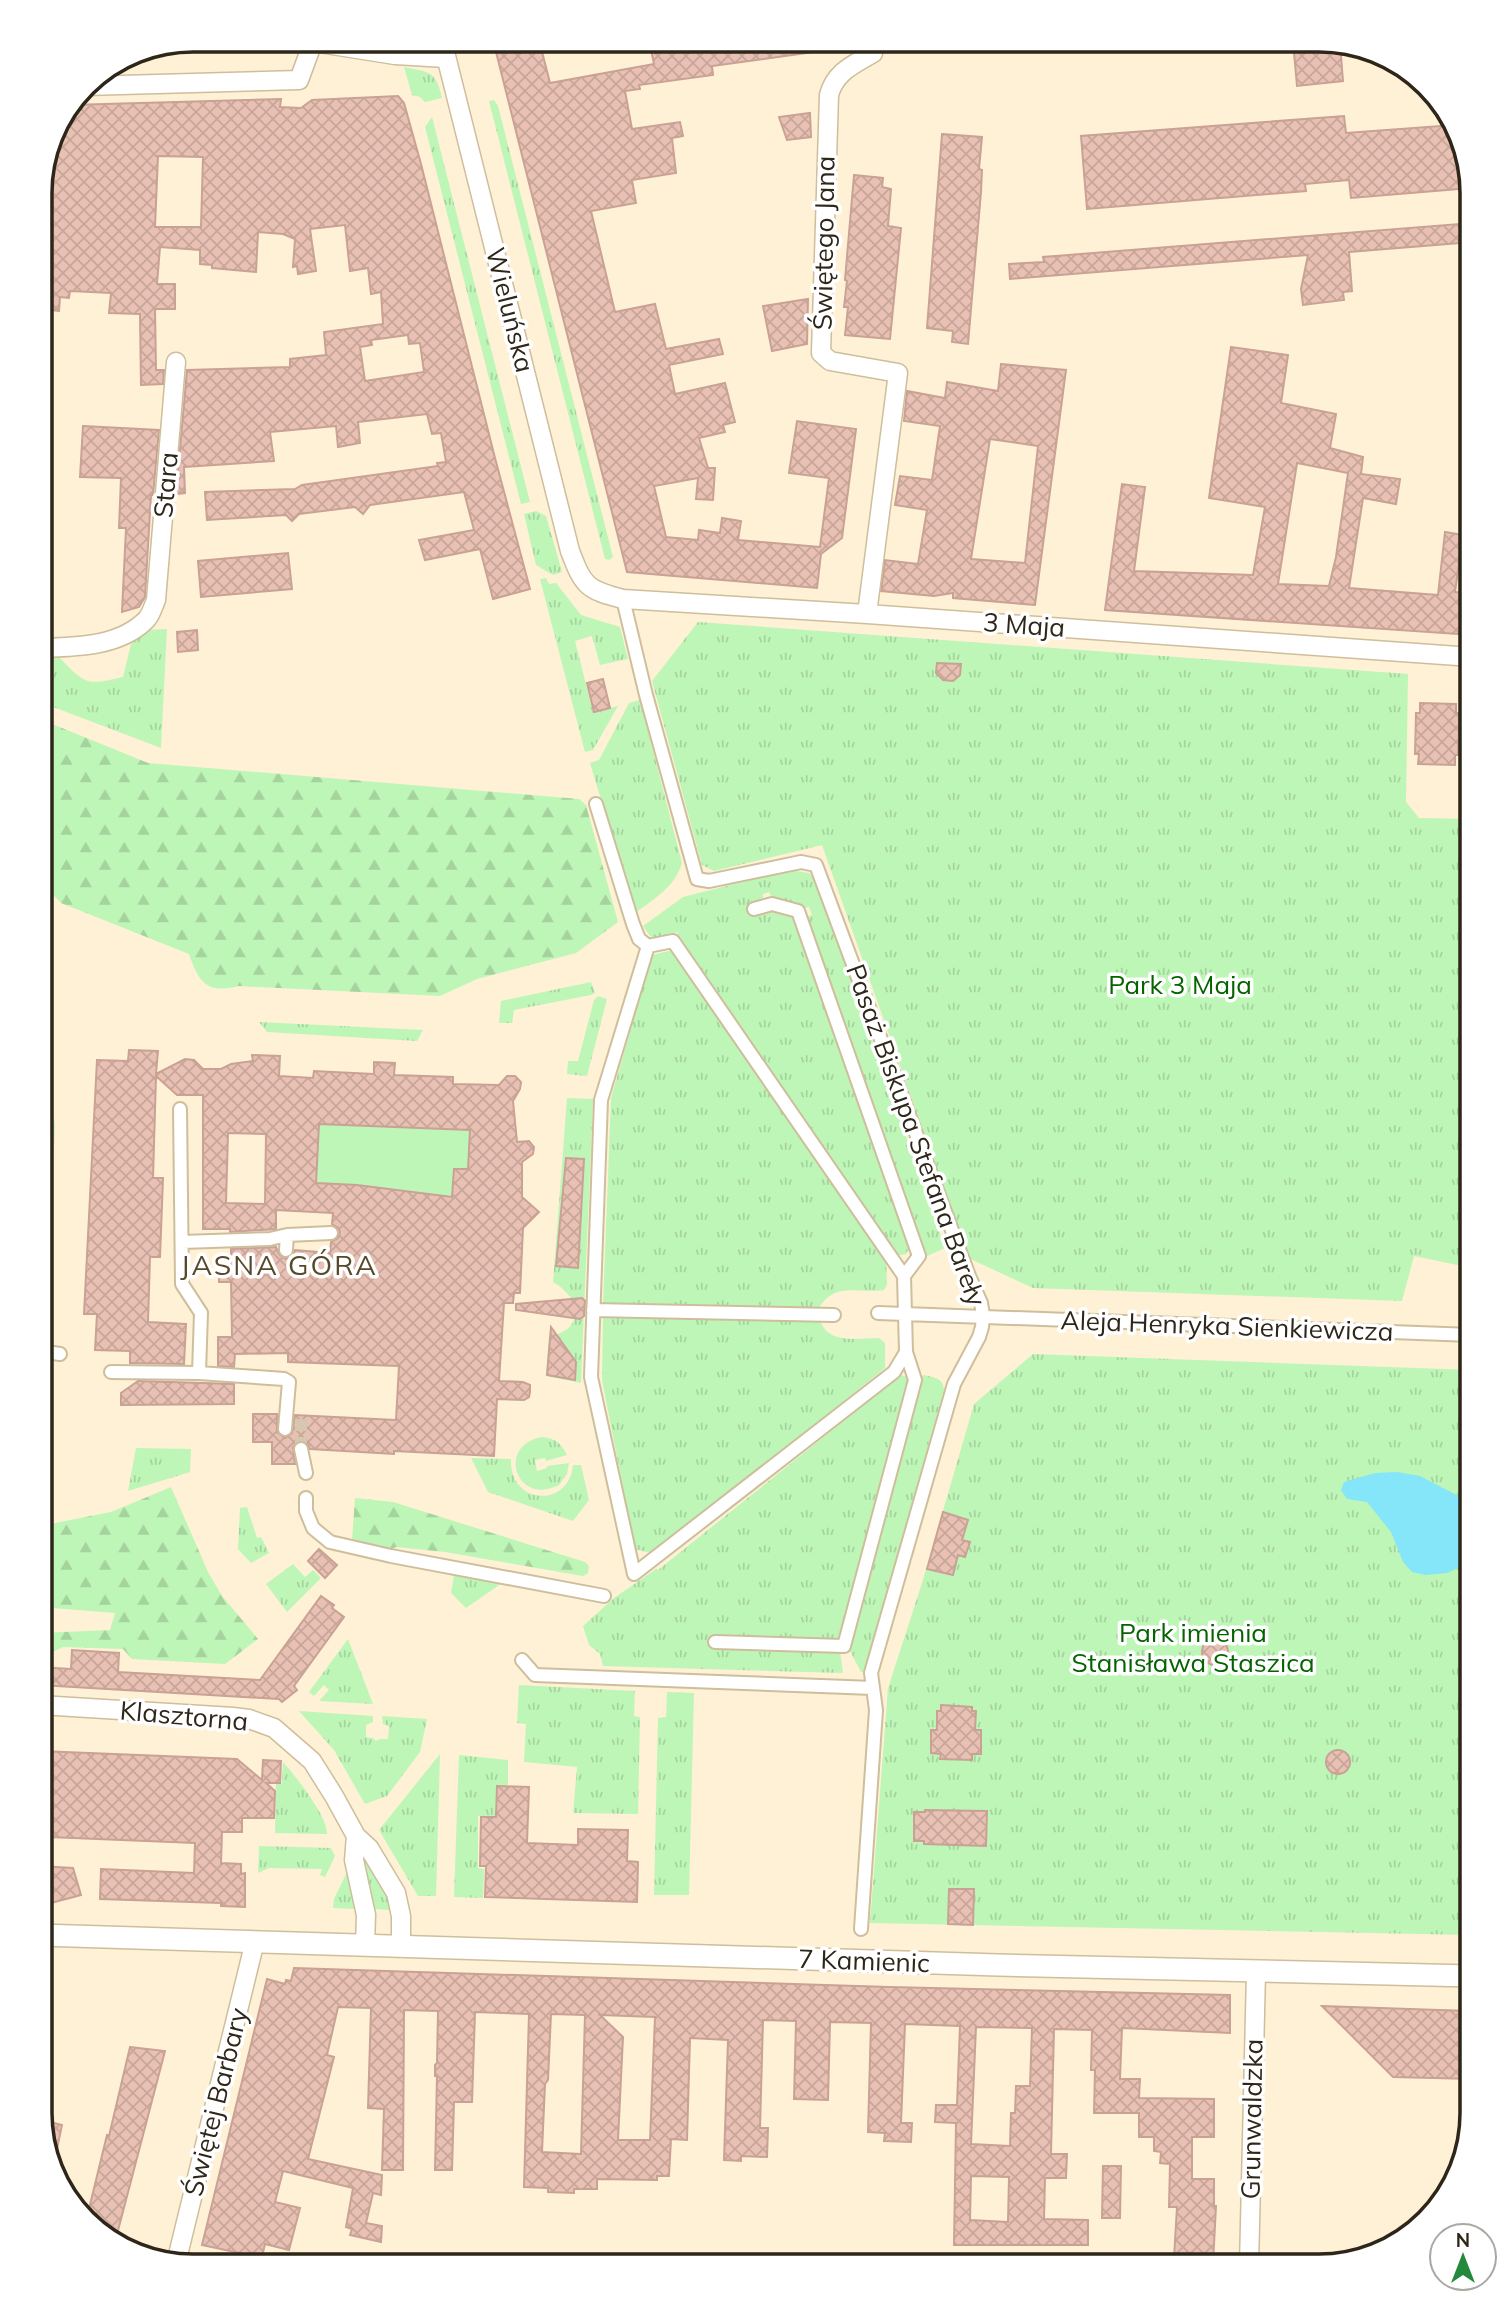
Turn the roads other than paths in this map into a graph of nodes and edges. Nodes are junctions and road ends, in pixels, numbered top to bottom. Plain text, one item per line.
1 (309, 52) edge
2 (377, 52) edge
3 (418, 52) edge
4 (445, 52) edge
5 (873, 53) edge
6 (102, 86) edge
7 (176, 362) dead end
8 (581, 579) joint
9 (623, 599) junction
10 (867, 614) junction
11 (53, 647) edge
12 (1460, 656) edge
13 (596, 804) dead end
14 (754, 909) dead end
15 (648, 946) junction
16 (180, 1109) dead end
17 (331, 1233) dead end
18 (287, 1235) junction
19 (182, 1242) junction
20 (286, 1250) dead end
21 (904, 1276) junction
22 (593, 1310) junction
23 (878, 1313) dead end
24 (905, 1313) junction
25 (834, 1315) dead end
26 (983, 1315) junction
27 (1460, 1335) edge
28 (906, 1352) junction
29 (52, 1353) edge
30 (60, 1354) dead end
31 (111, 1372) dead end
32 (199, 1373) junction
33 (285, 1429) dead end
34 (301, 1448) tunnel mouth
35 (306, 1474) dead end
36 (306, 1498) dead end
37 (604, 1596) dead end
38 (715, 1642) dead end
39 (522, 1660) dead end
40 (873, 1688) junction
41 (52, 1706) edge
42 (356, 1836) junction
43 (861, 1929) dead end
44 (52, 1935) edge
45 (256, 1941) junction
46 (365, 1946) junction
47 (401, 1947) junction
48 (1255, 1972) junction
49 (1460, 1976) edge
50 (179, 2252) edge
51 (1250, 2254) edge

1 - 6 street
2 - 3 street
4 - 8 street, Wieluńska
5 - 10 street, Świętego Jana
7 - 11 street, Stara
8 - 9 street, 3 Maja
9 - 10 street, 3 Maja
9 - 26 street, Pasaż Biskupa Stefana Bareły
10 - 12 street, 3 Maja
13 - 15 street
14 - 21 street
15 - 21 street
15 - 22 street
16 - 19 street
17 - 18 street
18 - 19 street
18 - 20 street
19 - 32 street
21 - 24 street
22 - 25 street
22 - 28 street
23 - 24 street, Aleja Henryka Sienkiewicza
24 - 26 street, Aleja Henryka Sienkiewicza
24 - 28 street
26 - 27 street, Aleja Henryka Sienkiewicza
26 - 40 street, Pasaż Biskupa Stefana Bareły
28 - 38 street
29 - 30 street
31 - 32 street
32 - 33 street
34 - 35 street
36 - 37 street
39 - 40 street
40 - 43 street, Pasaż Biskupa Stefana Bareły
41 - 42 street, Klasztorna
42 - 46 street, Klasztorna
42 - 47 street, Klasztorna
44 - 45 street, 7 Kamienic
45 - 46 street, 7 Kamienic
45 - 50 street, Świętej Barbary
46 - 47 street, 7 Kamienic
47 - 48 street, 7 Kamienic
48 - 49 street, 7 Kamienic
48 - 51 street, Grunwaldzka

